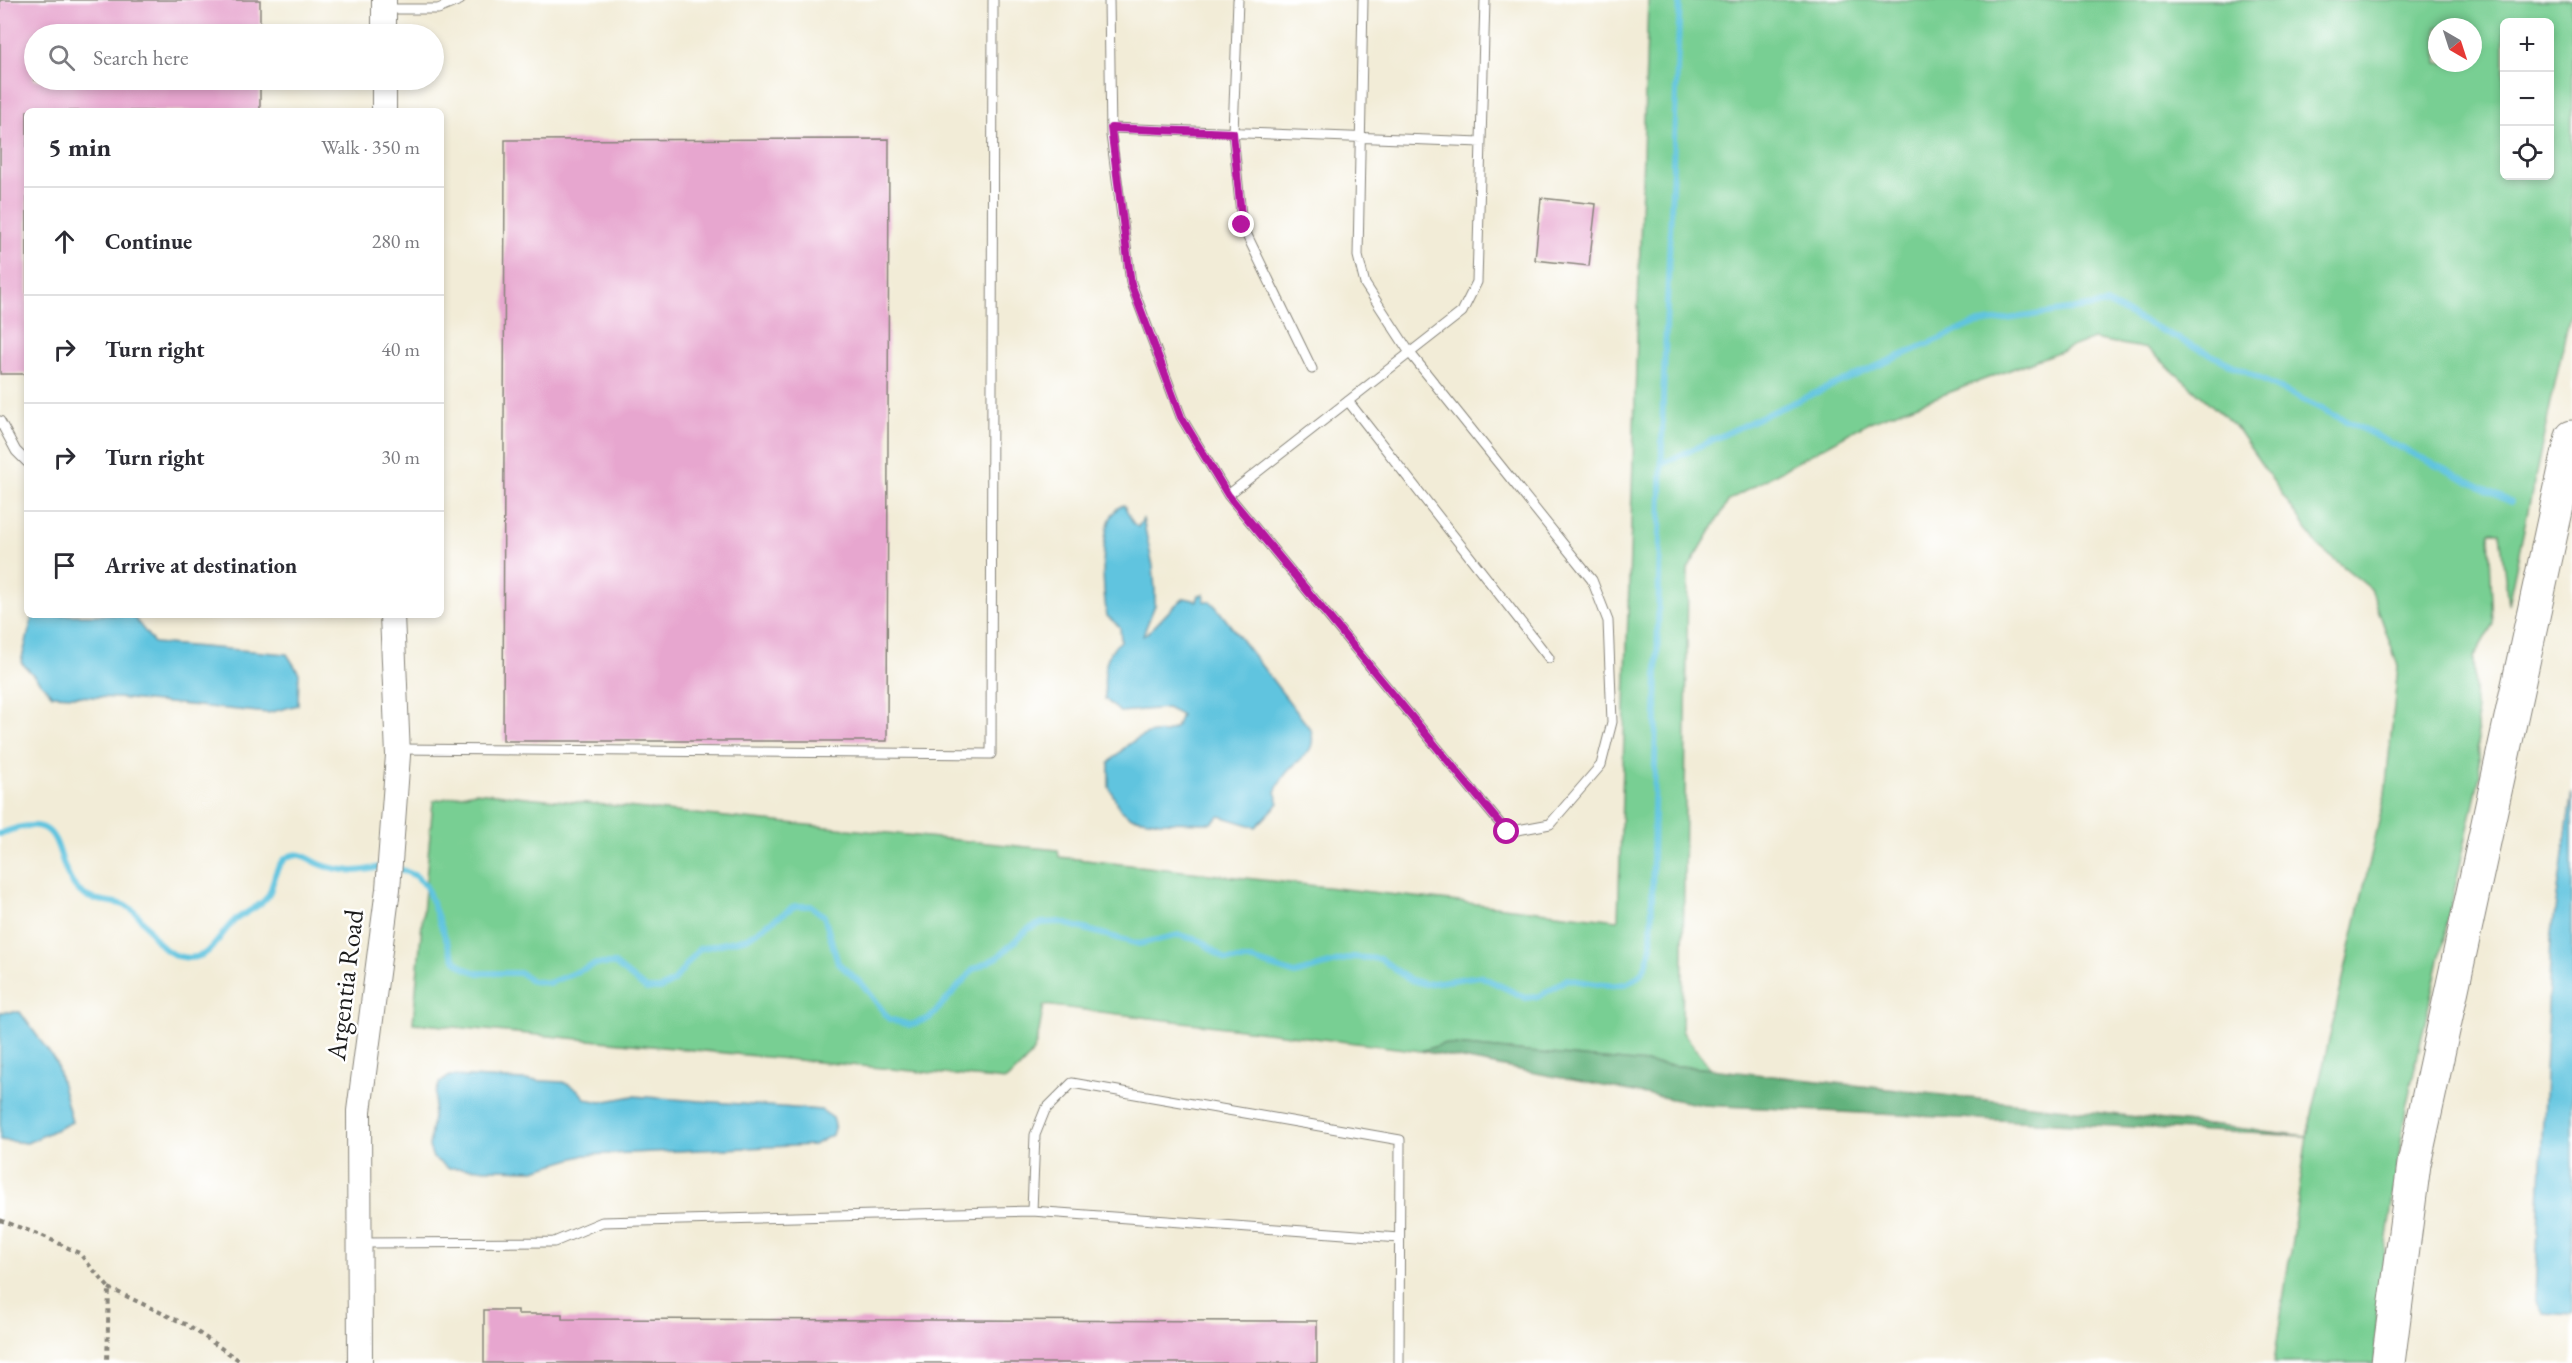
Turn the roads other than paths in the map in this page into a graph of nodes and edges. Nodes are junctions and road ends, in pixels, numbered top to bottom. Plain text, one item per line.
1 (460, 0) edge
2 (993, 0) edge
3 (1109, 0) edge
4 (1238, 0) edge
5 (1363, 0) edge
6 (1485, 0) edge
7 (384, 4) edge
8 (384, 24) edge
9 (384, 90) edge
10 (384, 108) edge
11 (1111, 128) junction
12 (1233, 133) junction
13 (1360, 138) junction
14 (1481, 142) junction
15 (1410, 353) junction
16 (1312, 369) dead end
17 (1348, 401) junction
18 (0, 421) edge
19 (2572, 437) edge
20 (24, 459) edge
21 (1228, 495) junction
22 (392, 618) edge
23 (1549, 658) dead end
24 (398, 749) junction
25 (1032, 1211) junction
26 (1399, 1238) junction
27 (360, 1243) junction
28 (360, 1363) edge
29 (1399, 1363) edge
30 (2388, 1363) edge

1 - 7 lane
2 - 24 lane
3 - 11 lane
4 - 12 lane
5 - 13 lane
6 - 14 lane
7 - 8 street
9 - 10 street
11 - 12 lane
11 - 21 lane
12 - 13 lane
12 - 16 lane
13 - 14 lane
13 - 15 lane
14 - 15 lane
15 - 17 lane
15 - 21 lane
17 - 21 lane
17 - 23 lane
18 - 20 lane
19 - 30 highway
22 - 24 street, Argentia Road
24 - 27 street, Argentia Road
25 - 26 lane
25 - 26 lane
25 - 27 lane
26 - 29 lane
27 - 28 street, Argentia Road

